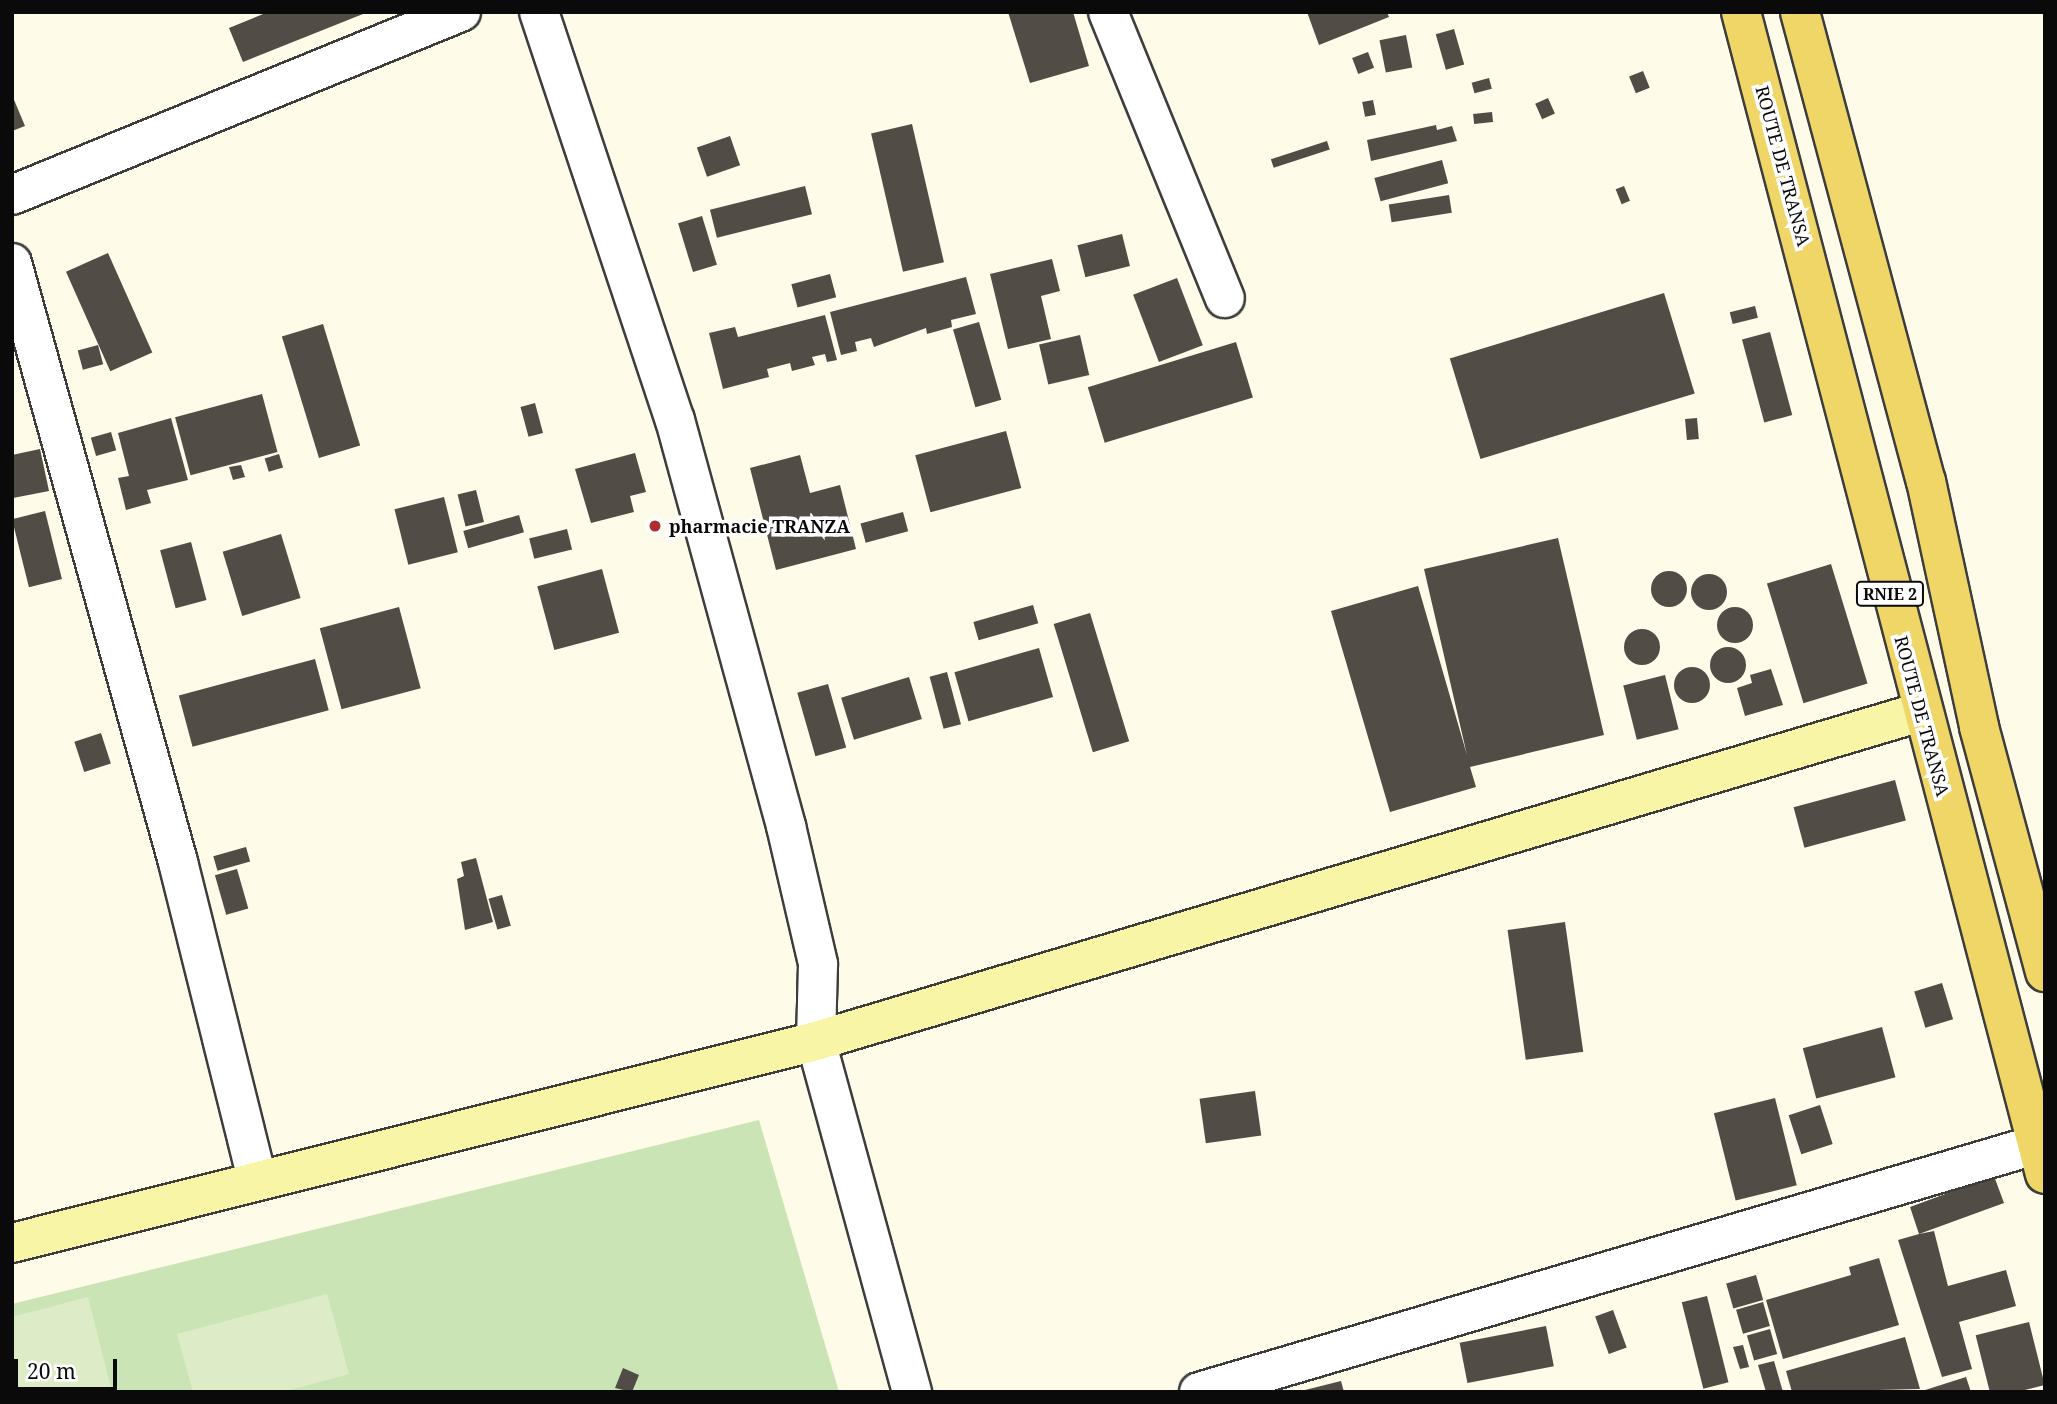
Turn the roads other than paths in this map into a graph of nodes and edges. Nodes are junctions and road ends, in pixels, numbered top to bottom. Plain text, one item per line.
1 (461, 12) edge
2 (539, 12) edge
3 (1108, 12) edge
4 (1741, 12) edge
5 (1800, 12) edge
6 (12, 195) edge
7 (12, 263) edge
8 (1225, 298) dead end
9 (1920, 712) junction
10 (2045, 972) edge
11 (816, 1041) junction
12 (2042, 1154) edge
13 (257, 1180) junction
14 (12, 1244) edge
15 (912, 1392) edge
16 (1199, 1392) edge

1 - 6 street
2 - 11 street
3 - 8 street
4 - 9 main road, ROUTE DE TRANSA / RNIE 2
5 - 10 main road, RNIE 2
7 - 13 street
9 - 11 street
9 - 12 main road, ROUTE DE TRANSA / RNIE 2
11 - 13 street
11 - 15 street
12 - 16 street
13 - 14 street

